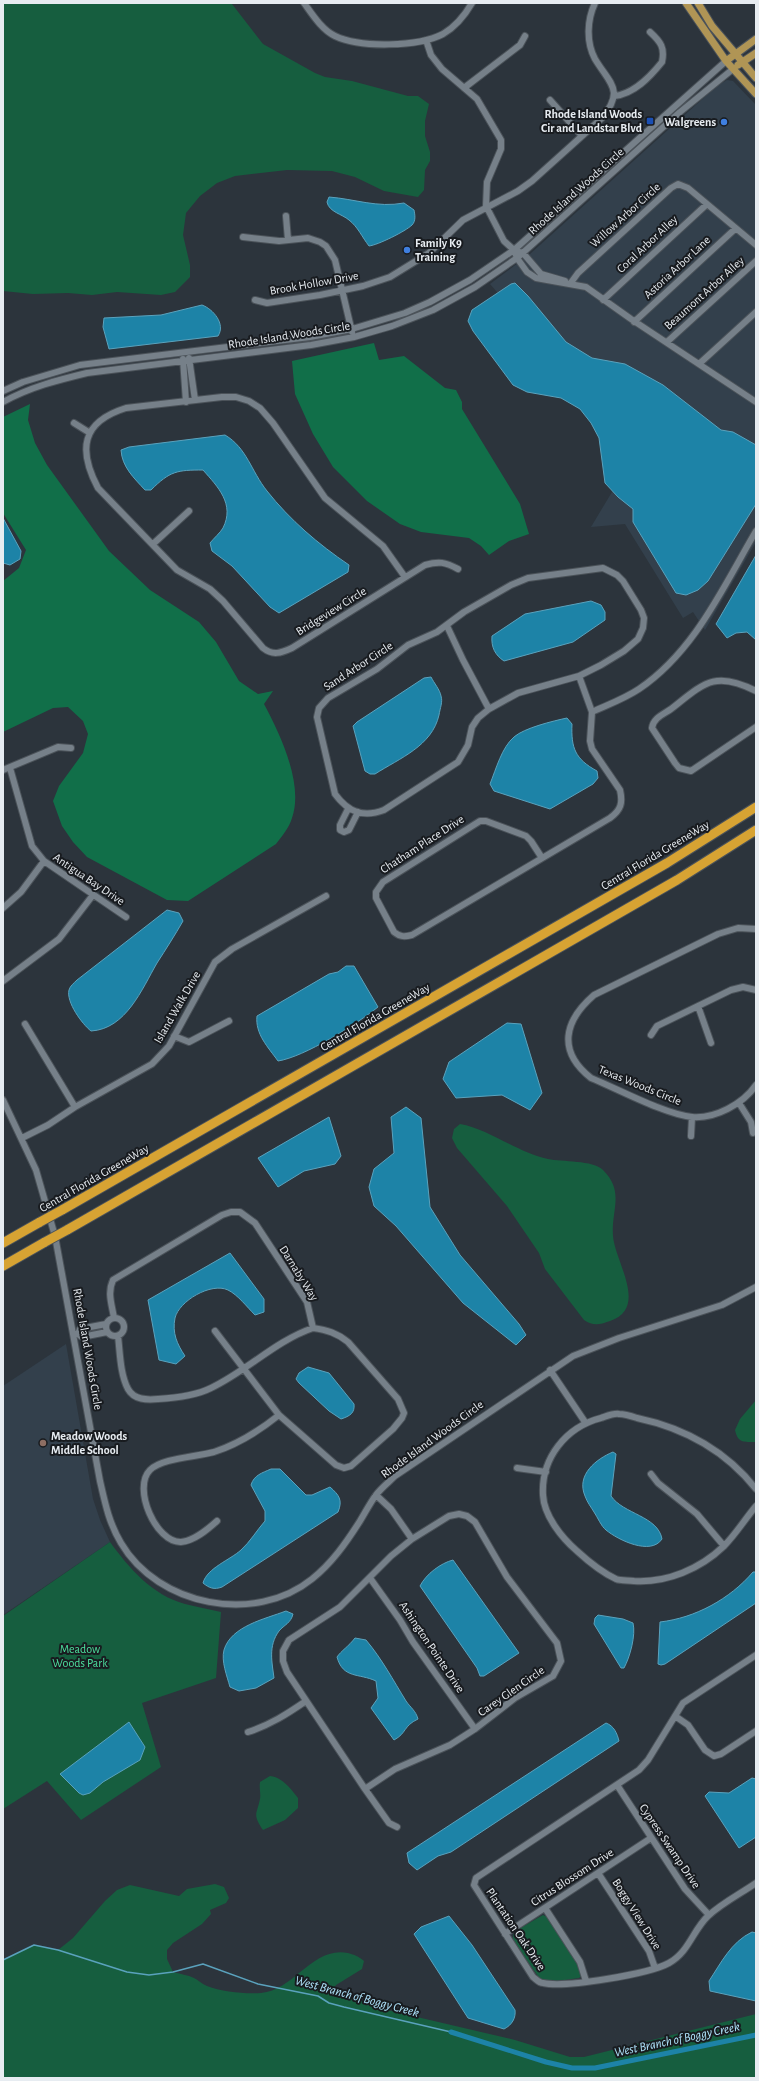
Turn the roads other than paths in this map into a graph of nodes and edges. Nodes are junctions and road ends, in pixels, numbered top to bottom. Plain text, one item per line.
1 (304, 3) edge
2 (472, 3) edge
3 (595, 3) edge
4 (686, 3) edge
5 (698, 3) edge
6 (650, 32) dead end
7 (525, 36) dead end
8 (756, 39) edge
9 (426, 40) junction
10 (734, 54) junction
11 (756, 54) edge
12 (726, 61) junction
13 (742, 63) junction
14 (733, 69) junction
15 (756, 78) edge
16 (464, 88) junction
17 (756, 94) edge
18 (614, 96) junction
19 (550, 100) dead end
20 (582, 136) junction
21 (706, 205) junction
22 (486, 206) junction
23 (286, 216) dead end
24 (735, 228) junction
25 (243, 237) dead end
26 (288, 240) junction
27 (756, 245) edge
28 (514, 250) junction
29 (523, 253) junction
30 (517, 258) junction
31 (756, 261) edge
32 (570, 284) junction
33 (343, 291) junction
34 (255, 300) dead end
35 (603, 300) junction
36 (430, 302) junction
37 (433, 310) junction
38 (756, 312) edge
39 (634, 322) junction
40 (352, 329) junction
41 (354, 337) junction
42 (667, 342) junction
43 (185, 352) junction
44 (190, 360) junction
45 (182, 361) junction
46 (699, 364) junction
47 (3, 391) edge
48 (195, 400) junction
49 (3, 402) edge
50 (186, 402) junction
51 (756, 402) edge
52 (74, 423) dead end
53 (90, 432) junction
54 (189, 511) dead end
55 (756, 530) edge
56 (153, 544) junction
57 (458, 568) dead end
58 (405, 577) junction
59 (447, 626) junction
60 (579, 676) junction
61 (756, 691) edge
62 (489, 709) junction
63 (592, 712) junction
64 (756, 727) edge
65 (71, 748) dead end
66 (6, 769) edge
67 (348, 808) junction
68 (755, 808) edge
69 (358, 812) junction
70 (756, 830) edge
71 (542, 858) junction
72 (44, 861) junction
73 (93, 895) junction
74 (326, 896) dead end
75 (3, 908) edge
76 (126, 916) dead end
77 (756, 929) edge
78 (3, 981) edge
79 (756, 990) edge
80 (698, 1006) junction
81 (228, 1021) dead end
82 (25, 1024) dead end
83 (651, 1035) dead end
84 (174, 1036) junction
85 (711, 1043) dead end
86 (756, 1086) edge
87 (3, 1100) edge
88 (739, 1103) junction
89 (75, 1107) junction
90 (692, 1117) junction
91 (752, 1133) dead end
92 (691, 1136) dead end
93 (22, 1138) junction
94 (3, 1243) edge
95 (3, 1266) edge
96 (756, 1287) edge
97 (114, 1318) junction
98 (106, 1324) junction
99 (313, 1328) junction
100 (215, 1331) dead end
101 (107, 1332) junction
102 (76, 1334) junction
103 (118, 1336) junction
104 (243, 1368) junction
105 (550, 1370) junction
106 (618, 1406) dead end
107 (618, 1414) junction
108 (279, 1415) junction
109 (585, 1422) junction
110 (517, 1468) dead end
111 (546, 1472) junction
112 (651, 1474) dead end
113 (756, 1489) edge
114 (376, 1495) junction
115 (756, 1506) edge
116 (217, 1521) dead end
117 (412, 1539) junction
118 (724, 1546) junction
119 (370, 1578) junction
120 (756, 1655) edge
121 (306, 1701) junction
122 (675, 1716) junction
123 (475, 1729) junction
124 (756, 1731) edge
125 (248, 1732) dead end
126 (617, 1785) junction
127 (365, 1789) junction
128 (397, 1827) dead end
129 (651, 1838) junction
130 (598, 1873) junction
131 (756, 1883) edge
132 (545, 1908) junction
133 (709, 1915) junction
134 (505, 1934) junction
135 (655, 1968) junction
136 (586, 1981) junction

1 - 9 street
2 - 9 street
3 - 18 street
4 - 12 main road
5 - 10 main road
6 - 18 street
7 - 16 street
8 - 10 main road
9 - 16 street
10 - 12 main road
10 - 13 main road
11 - 13 main road
12 - 14 main road
12 - 28 street, Rhode Island Woods Circle
13 - 14 main road
13 - 15 main road
14 - 17 main road
14 - 29 street, Rhode Island Woods Circle
16 - 22 street
18 - 20 street, Brook Hollow Drive
19 - 20 street
20 - 22 street, Brook Hollow Drive
21 - 24 street, Willow Arbor Circle
21 - 32 street, Willow Arbor Circle
21 - 35 street, Coral Arbor Alley
22 - 28 street
22 - 33 street, Brook Hollow Drive
23 - 26 street
24 - 27 street, Willow Arbor Circle
24 - 39 street, Astoria Arbor Lane
25 - 26 street
26 - 33 street
28 - 29 street
28 - 30 street
28 - 36 street, Rhode Island Woods Circle
29 - 30 street, Rhode Island Woods Circle
29 - 32 street
30 - 32 street
30 - 37 street, Rhode Island Woods Circle
31 - 42 street, Beaumont Arbor Alley
32 - 35 street
33 - 34 street, Brook Hollow Drive
33 - 40 street
35 - 39 street
36 - 37 street
36 - 40 street, Rhode Island Woods Circle
37 - 41 street, Rhode Island Woods Circle
38 - 46 street
39 - 42 street
40 - 41 street
40 - 43 street, Rhode Island Woods Circle
41 - 44 street, Rhode Island Woods Circle
42 - 46 street
43 - 44 street
43 - 45 street
43 - 47 street, Rhode Island Woods Circle
44 - 45 street, Rhode Island Woods Circle
44 - 48 street
45 - 49 street, Rhode Island Woods Circle
45 - 50 street
46 - 51 street
48 - 50 street
48 - 58 street
50 - 53 street
52 - 53 street
53 - 56 street, Bridgeview Circle
54 - 56 street
55 - 63 street
56 - 58 street, Bridgeview Circle
57 - 58 street, Bridgeview Circle
59 - 60 street, Sand Arbor Circle
59 - 62 street
59 - 67 street, Sand Arbor Circle
60 - 62 street, Sand Arbor Circle
60 - 63 street
61 - 64 street
62 - 69 street, Sand Arbor Circle
63 - 71 street, Chatham Place Drive
65 - 66 street
66 - 72 street, Antigua Bay Drive
67 - 69 street, Sand Arbor Circle
67 - 69 street
68 - 94 highway, Central Florida GreeneWay, bridge
70 - 95 highway, bridge
71 - 71 street, Chatham Place Drive
72 - 73 street, Antigua Bay Drive
72 - 75 street
73 - 76 street, Antigua Bay Drive
73 - 78 street
74 - 84 street, Island Walk Drive
77 - 90 street, Texas Woods Circle
79 - 80 street
80 - 83 street
80 - 85 street
81 - 84 street
82 - 89 street
84 - 89 street, Island Walk Drive
86 - 88 street, Texas Woods Circle
87 - 93 street, Rhode Island Woods Circle
88 - 90 street, Texas Woods Circle
88 - 91 street
89 - 93 street, Island Walk Drive
90 - 92 street
93 - 102 street, Rhode Island Woods Circle
96 - 105 street, Rhode Island Woods Circle
97 - 98 street
97 - 99 street, Darnaby Way
97 - 103 street, Darnaby Way
98 - 101 street
98 - 102 street
99 - 104 street, Darnaby Way
99 - 108 street
100 - 104 street
101 - 102 street
101 - 103 street
102 - 114 street, Rhode Island Woods Circle
103 - 104 street, Darnaby Way
104 - 108 street
105 - 109 street
105 - 114 street, Rhode Island Woods Circle
106 - 107 street
107 - 109 street
107 - 113 street
108 - 116 street
109 - 111 street
110 - 111 street
111 - 118 street
112 - 118 street
114 - 117 street
115 - 118 street
117 - 119 street, Carey Glen Circle
117 - 123 street, Carey Glen Circle
119 - 121 street, Carey Glen Circle
119 - 123 street, Ashington Pointe Drive
120 - 122 street, Plantation Oak Drive
121 - 125 street
121 - 127 street, Carey Glen Circle
122 - 124 street
122 - 126 street, Plantation Oak Drive
123 - 127 street, Carey Glen Circle
126 - 129 street, Cypress Swamp Drive
126 - 134 street, Plantation Oak Drive
127 - 128 street, Carey Glen Circle
129 - 130 street, Citrus Blossom Drive
129 - 133 street, Cypress Swamp Drive
130 - 132 street, Citrus Blossom Drive
130 - 135 street, Boggy View Drive
131 - 133 street, Plantation Oak Drive
132 - 134 street, Citrus Blossom Drive
132 - 136 street
133 - 135 street, Plantation Oak Drive
134 - 136 street, Plantation Oak Drive
135 - 136 street, Plantation Oak Drive

